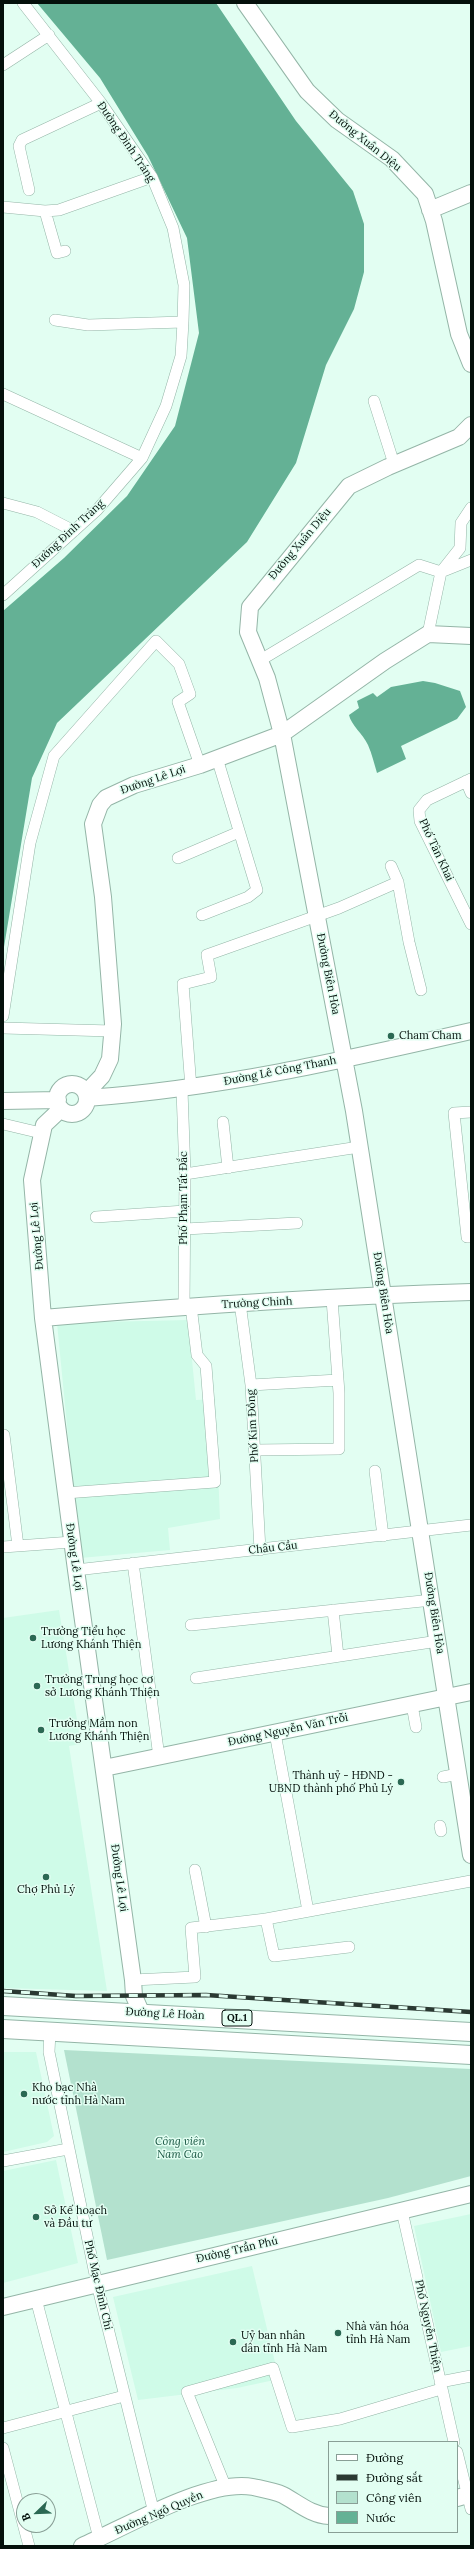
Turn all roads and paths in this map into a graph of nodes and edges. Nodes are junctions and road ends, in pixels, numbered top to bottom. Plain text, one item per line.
1 (23, 3) edge
2 (245, 3) edge
3 (49, 35) junction
4 (3, 65) edge
5 (101, 103) junction
6 (152, 178) junction
7 (29, 190) dead end
8 (471, 193) edge
9 (3, 207) edge
10 (430, 210) junction
11 (45, 212) junction
12 (65, 251) dead end
13 (55, 320) dead end
14 (183, 322) junction
15 (471, 364) edge
16 (3, 394) edge
17 (374, 401) dead end
18 (471, 425) edge
19 (142, 458) junction
20 (394, 464) junction
21 (3, 503) edge
22 (471, 508) edge
23 (74, 531) junction
24 (471, 560) edge
25 (441, 572) junction
26 (3, 595) edge
27 (428, 634) junction
28 (471, 636) edge
29 (260, 661) junction
30 (282, 734) junction
31 (217, 758) junction
32 (200, 764) junction
33 (468, 780) edge
34 (471, 794) edge
35 (239, 832) junction
36 (178, 858) dead end
37 (390, 866) dead end
38 (398, 882) junction
39 (467, 908) edge
40 (202, 915) dead end
41 (316, 915) junction
42 (471, 924) edge
43 (421, 990) dead end
44 (3, 1016) edge
45 (3, 1028) edge
46 (112, 1031) junction
47 (471, 1031) edge
48 (344, 1059) junction
49 (186, 1089) junction
50 (86, 1095) junction
51 (11, 1101) edge
52 (60, 1104) junction
53 (471, 1112) edge
54 (223, 1122) dead end
55 (3, 1124) edge
56 (41, 1133) junction
57 (359, 1148) junction
58 (228, 1168) junction
59 (185, 1174) junction
60 (185, 1211) junction
61 (96, 1217) dead end
62 (297, 1222) dead end
63 (185, 1229) junction
64 (469, 1237) edge
65 (471, 1292) edge
66 (384, 1294) junction
67 (332, 1299) junction
68 (240, 1303) junction
69 (188, 1306) junction
70 (43, 1318) junction
71 (338, 1380) junction
72 (251, 1385) junction
73 (4, 1435) edge
74 (255, 1450) junction
75 (375, 1471) dead end
76 (65, 1493) junction
77 (471, 1525) edge
78 (422, 1532) junction
79 (383, 1536) junction
80 (72, 1542) junction
81 (18, 1546) junction
82 (3, 1547) edge
83 (260, 1550) junction
84 (133, 1564) junction
85 (76, 1570) junction
86 (432, 1600) junction
87 (333, 1610) junction
88 (191, 1625) dead end
89 (438, 1641) junction
90 (338, 1656) junction
91 (196, 1678) dead end
92 (471, 1692) edge
93 (446, 1697) junction
94 (412, 1705) junction
95 (416, 1727) dead end
96 (275, 1733) junction
97 (159, 1757) junction
98 (104, 1768) junction
99 (470, 1847) edge
100 (195, 1870) dead end
101 (471, 1881) edge
102 (308, 1911) junction
103 (266, 1919) junction
104 (206, 1927) junction
105 (349, 1947) dead end
106 (133, 1980) junction
107 (3, 2006) edge
108 (141, 2012) junction
109 (3, 2029) edge
110 (50, 2031) junction
111 (471, 2032) edge
112 (140, 2035) junction
113 (471, 2056) edge
114 (68, 2149) junction
115 (3, 2161) edge
116 (471, 2194) edge
117 (402, 2211) junction
118 (97, 2284) junction
119 (36, 2299) junction
120 (3, 2307) edge
121 (471, 2376) edge
122 (440, 2385) junction
123 (124, 2396) junction
124 (66, 2411) junction
125 (3, 2428) edge
126 (454, 2441) edge
127 (3, 2448) edge
128 (458, 2457) edge
129 (226, 2488) junction
130 (467, 2499) edge
131 (154, 2513) junction
132 (328, 2516) edge
133 (99, 2538) junction
134 (29, 2546) edge
135 (82, 2546) edge

1 - 3 street, Đường Đinh Tráng
2 - 10 street, Đường Xuân Diệu
3 - 4 street
3 - 5 street, Đường Đinh Tráng
5 - 6 street, Đường Đinh Tráng
5 - 7 street
6 - 11 street
6 - 14 street, Đường Đinh Tráng
8 - 10 street
9 - 11 street
10 - 15 street, Đường Xuân Diệu
11 - 12 street
13 - 14 street
14 - 19 street, Đường Đinh Tráng
16 - 19 street
17 - 20 street
18 - 20 street, Đường Xuân Diệu
19 - 23 street, Đường Đinh Tráng
20 - 29 street, Đường Xuân Diệu
21 - 23 street
22 - 25 street
23 - 26 street, Đường Đinh Tráng
24 - 25 street
25 - 27 street
25 - 29 street
27 - 28 street
27 - 30 street, Đường Lê Lợi
29 - 30 street, Đường Xuân Diệu
30 - 31 street, Đường Lê Lợi
30 - 41 street, Đường Biên Hòa
31 - 32 street, Đường Lê Lợi
31 - 35 street
32 - 44 street
32 - 46 street, Đường Lê Lợi
33 - 34 street
33 - 39 street, Phố Tân Khai
35 - 36 street
35 - 40 street
37 - 38 street
38 - 41 street
38 - 43 street
39 - 42 street, Phố Tân Khai
41 - 48 street, Đường Biên Hòa
41 - 49 street, Phố Phạm Tất Đắc
45 - 46 street
46 - 50 street, Đường Lê Lợi
47 - 48 street, Đường Lê Công Thanh
48 - 49 street, Đường Lê Công Thanh
48 - 57 street, Đường Biên Hòa
49 - 50 street, Đường Lê Công Thanh
49 - 59 street, Phố Phạm Tất Đắc
50 - 52 street
50 - 52 street
51 - 52 street
52 - 56 street, Đường Lê Lợi
53 - 64 street
54 - 58 street
55 - 56 street
56 - 70 street, Đường Lê Lợi
57 - 58 street
57 - 66 street, Đường Biên Hòa
58 - 59 street
59 - 60 street, Phố Phạm Tất Đắc
60 - 61 street
60 - 63 street, Phố Phạm Tất Đắc
62 - 63 street
63 - 69 street, Phố Phạm Tất Đắc
65 - 66 street, Trường Chinh
66 - 67 street, Trường Chinh
66 - 78 street, Đường Biên Hòa
67 - 68 street, Trường Chinh
67 - 71 street
68 - 69 street, Trường Chinh
68 - 72 street, Phố Kim Đồng
69 - 70 street, Trường Chinh
69 - 76 street, Phố Phạm Tất Đắc
70 - 76 street, Đường Lê Lợi
71 - 72 street
71 - 74 street
72 - 74 street, Phố Kim Đồng
73 - 81 street
74 - 83 street, Phố Kim Đồng
75 - 79 street
76 - 80 street, Đường Lê Lợi
77 - 78 street, Châu Cầu
78 - 79 street, Châu Cầu
78 - 86 street, Đường Biên Hòa
79 - 83 street, Châu Cầu
80 - 81 street
80 - 85 street, Đường Lê Lợi
81 - 82 street
83 - 84 street, Châu Cầu
84 - 85 street, Châu Cầu
84 - 97 street
85 - 98 street, Đường Lê Lợi
86 - 87 street
86 - 89 street, Đường Biên Hòa
87 - 88 street
87 - 90 street
89 - 90 street
89 - 93 street, Đường Biên Hòa
90 - 91 street
92 - 93 street, Đường Nguyễn Văn Trỗi
93 - 94 street, Đường Nguyễn Văn Trỗi
93 - 99 street, Đường Biên Hòa
94 - 95 street
94 - 96 street, Đường Nguyễn Văn Trỗi
96 - 97 street, Đường Nguyễn Văn Trỗi
96 - 102 street
97 - 98 street, Đường Nguyễn Văn Trỗi
98 - 106 street, Đường Lê Lợi
100 - 104 street
101 - 102 street
102 - 103 street
103 - 104 street
103 - 105 street
104 - 106 street
106 - 108 street, Đường Lê Lợi
107 - 108 main road, Đường Lê Hoàn / QL.1
108 - 111 main road, Đường Lê Hoàn / QL.1
108 - 112 main road
109 - 110 main road, Đường Lê Hoàn / QL.1
110 - 112 main road, Đường Lê Hoàn / QL.1
110 - 114 street, Phố Mạc Đĩnh Chi
112 - 113 main road, Đường Lê Hoàn / QL.1
114 - 115 street
114 - 118 street, Phố Mạc Đĩnh Chi
116 - 117 street, Đường Trần Phú
117 - 118 street, Đường Trần Phú
117 - 122 street, Phố Nguyễn Thiện
118 - 119 street, Đường Trần Phú
118 - 123 street, Phố Mạc Đĩnh Chi
119 - 120 street, Đường Trần Phú
119 - 124 street
121 - 122 street
122 - 126 street, Phố Nguyễn Thiện
122 - 129 street
123 - 124 street
123 - 131 street, Phố Mạc Đĩnh Chi
124 - 125 street
124 - 133 street
127 - 134 street
128 - 130 street
129 - 131 street, Đường Ngô Quyền
129 - 132 street, Đường Ngô Quyền
131 - 133 street, Đường Ngô Quyền
133 - 135 street, Đường Ngô Quyền

